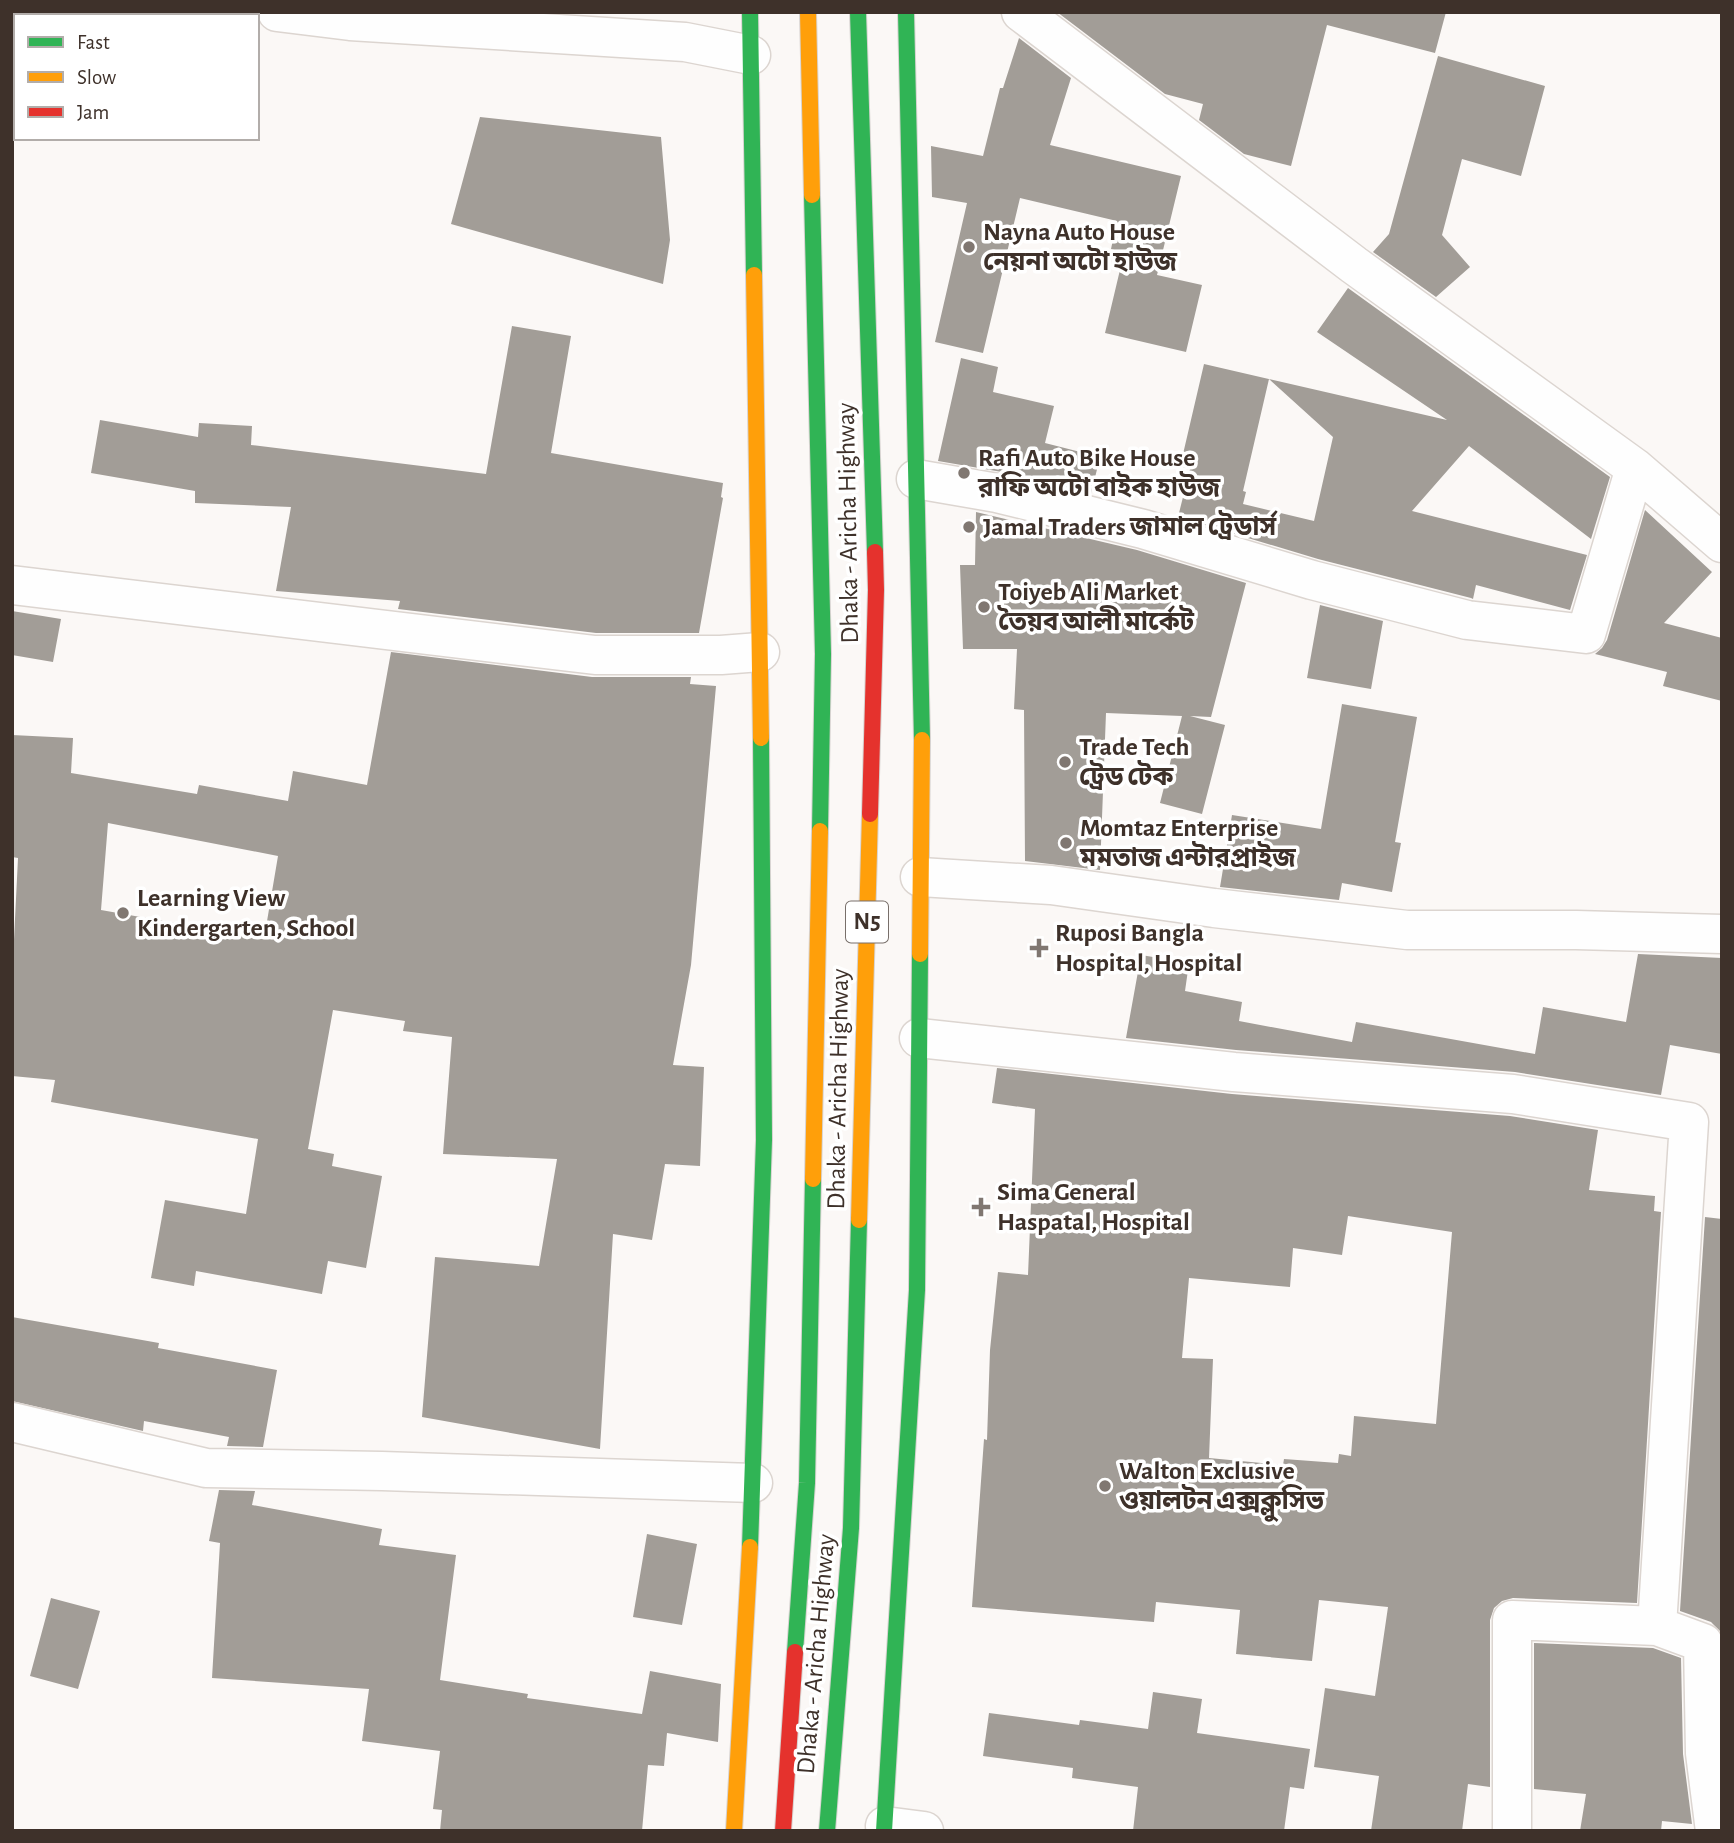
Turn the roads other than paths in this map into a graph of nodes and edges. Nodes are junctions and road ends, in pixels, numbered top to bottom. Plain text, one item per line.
1 (277, 12) edge
2 (750, 12) edge
3 (808, 12) edge
4 (858, 12) edge
5 (906, 12) edge
6 (1020, 12) edge
7 (751, 55) junction
8 (1635, 468) junction
9 (916, 479) junction
10 (1722, 543) edge
11 (12, 585) edge
12 (760, 652) junction
13 (920, 877) junction
14 (1722, 934) edge
15 (919, 1038) junction
16 (12, 1422) edge
17 (753, 1483) junction
18 (1657, 1626) junction
19 (884, 1828) edge
20 (734, 1831) edge
21 (783, 1831) edge
22 (827, 1831) edge
23 (924, 1831) edge
24 (1512, 1831) edge
25 (1715, 1831) edge

1 - 7 street
2 - 7 highway
3 - 21 highway, Dhaka - Aricha Highway / N5
4 - 22 highway, Dhaka - Aricha Highway / N5
5 - 9 highway
6 - 8 street
7 - 12 highway
8 - 9 street
8 - 10 street
9 - 13 highway
11 - 12 street
12 - 17 highway
13 - 14 street
13 - 15 highway
15 - 18 street
15 - 19 highway
16 - 17 street
17 - 20 highway
18 - 24 street
18 - 25 street
19 - 23 street

